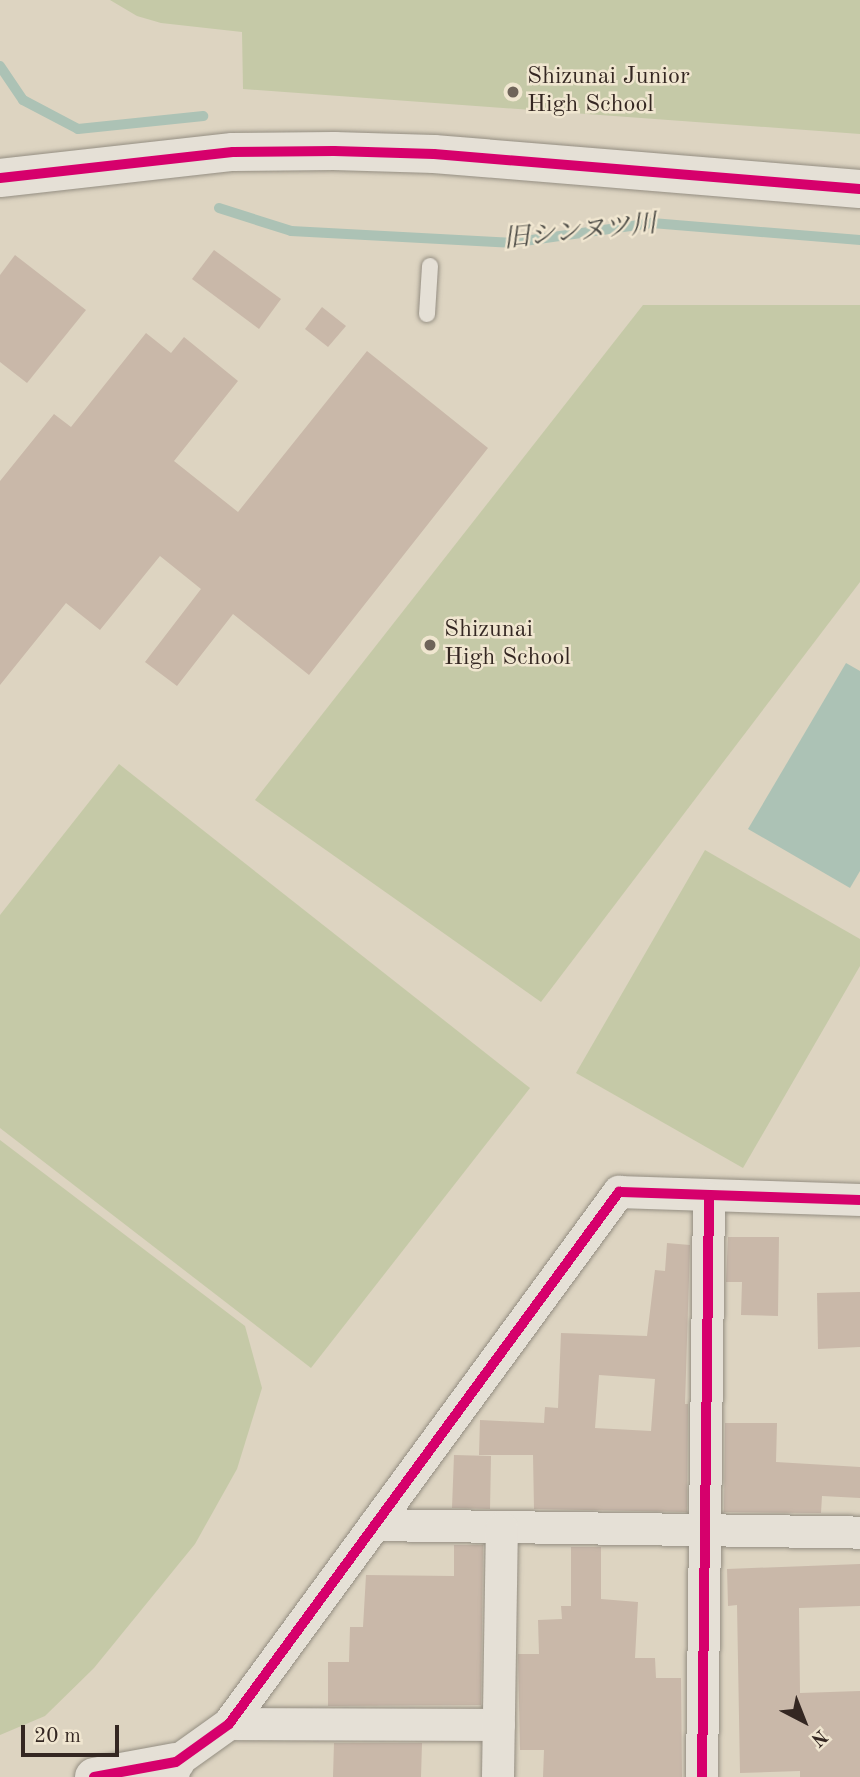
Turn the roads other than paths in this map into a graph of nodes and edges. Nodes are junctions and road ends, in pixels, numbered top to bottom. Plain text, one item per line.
1 (0, 178) edge
2 (860, 189) edge
3 (430, 266) dead end
4 (427, 314) dead end
5 (709, 1198) junction
6 (860, 1199) edge
7 (375, 1525) junction
8 (502, 1528) junction
9 (705, 1532) junction
10 (860, 1533) edge
11 (229, 1724) junction
12 (499, 1725) junction
13 (175, 1770) edge
14 (94, 1777) edge
15 (498, 1777) edge
16 (702, 1777) edge

1 - 2 street
3 - 4 lane
5 - 6 street
5 - 7 street
5 - 9 street
7 - 8 street
7 - 11 street
8 - 9 street
8 - 12 street
9 - 10 street
9 - 16 street
11 - 12 street
11 - 13 street
12 - 15 street
13 - 14 street

